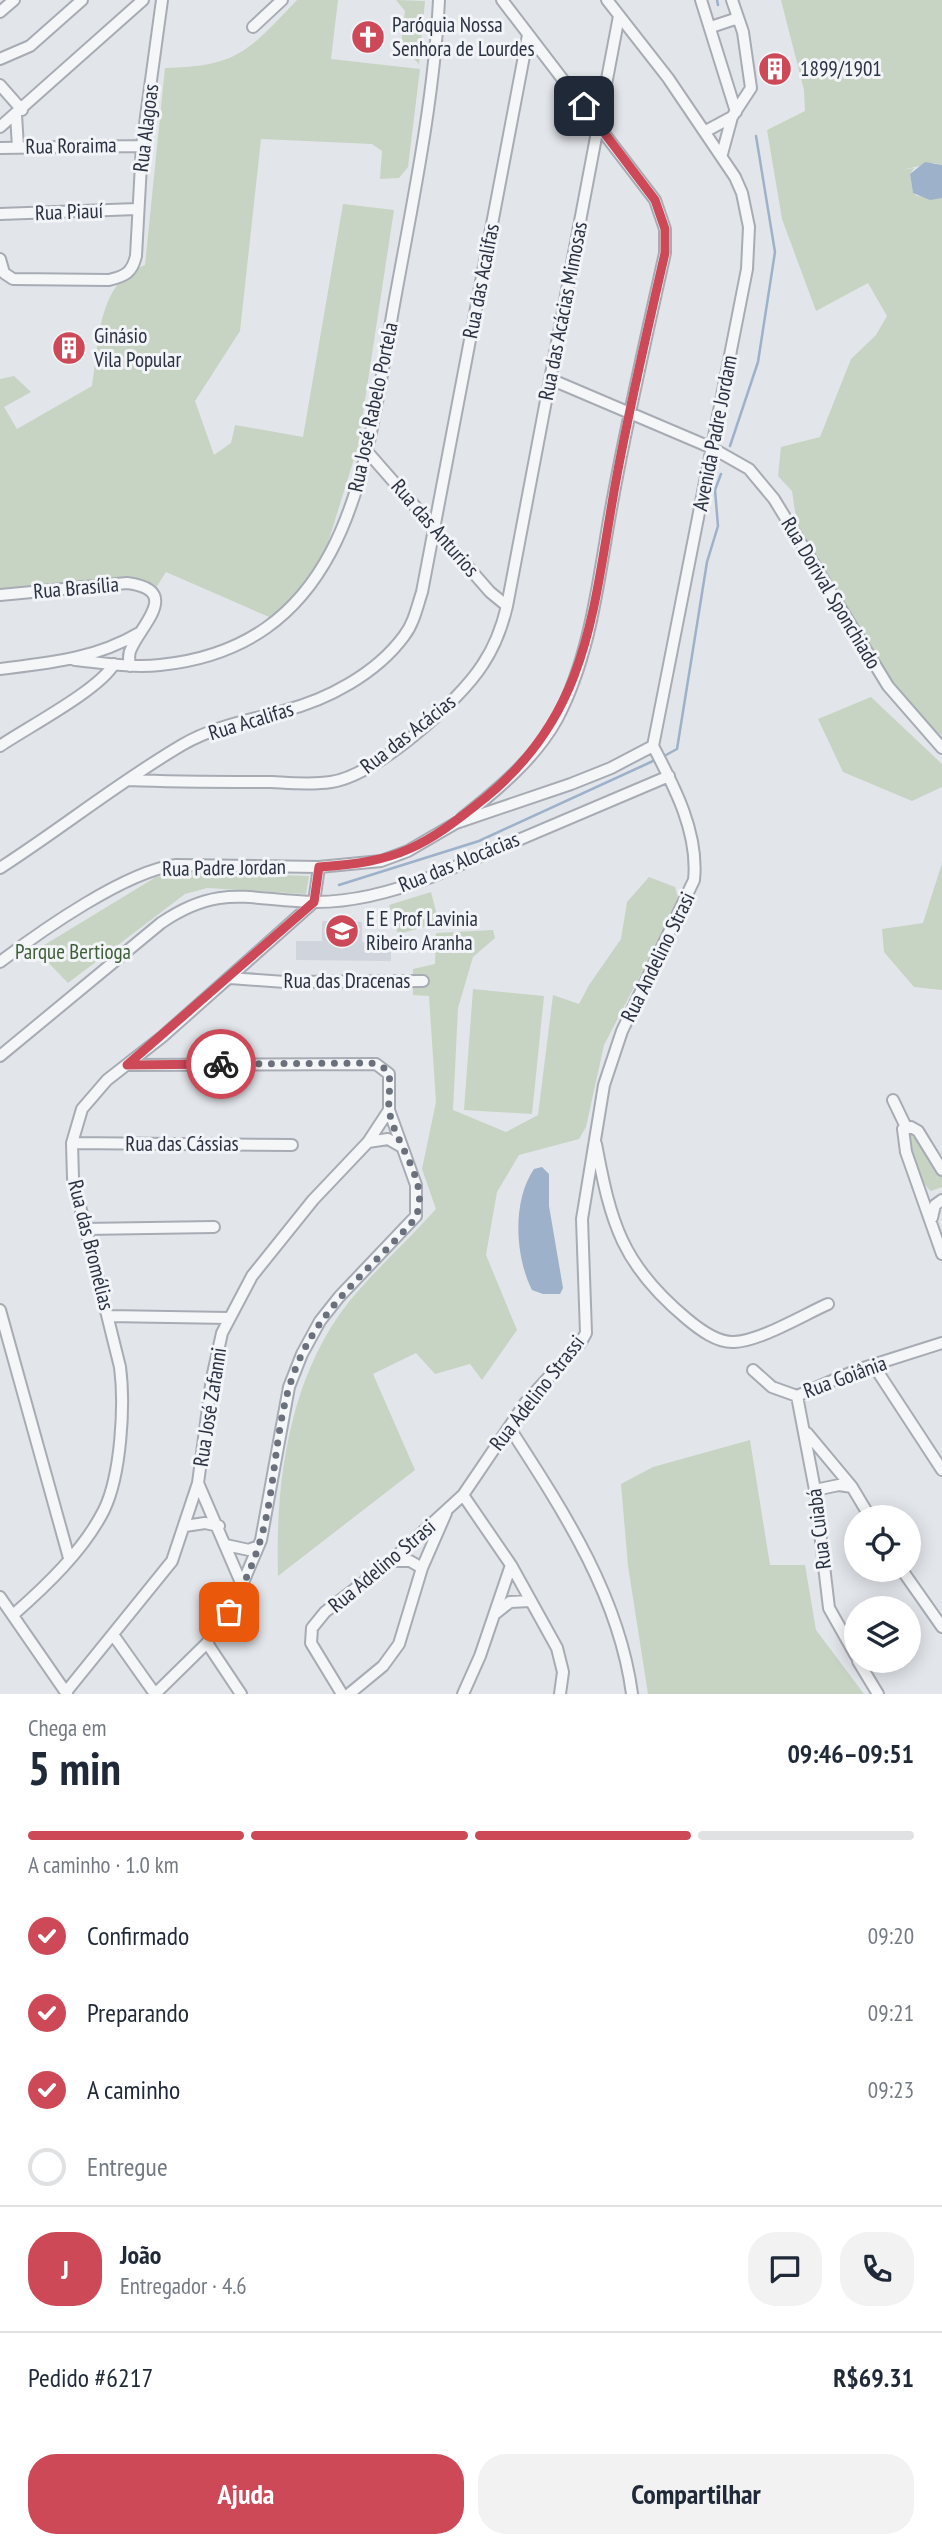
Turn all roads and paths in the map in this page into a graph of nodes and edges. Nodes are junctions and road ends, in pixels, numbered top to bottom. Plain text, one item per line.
1 (14, 0) edge
2 (82, 0) edge
3 (143, 0) edge
4 (162, 0) edge
5 (282, 0) edge
6 (439, 0) edge
7 (502, 0) edge
8 (607, 0) edge
9 (701, 0) edge
10 (732, 0) edge
11 (0, 12) edge
12 (619, 16) junction
13 (738, 18) junction
14 (253, 27) dead end
15 (711, 27) junction
16 (528, 35) junction
17 (0, 60) edge
18 (0, 85) edge
19 (19, 113) junction
20 (734, 114) junction
21 (598, 123) junction
22 (0, 127) edge
23 (706, 131) junction
24 (142, 146) junction
25 (18, 147) junction
26 (0, 148) edge
27 (722, 154) junction
28 (137, 209) junction
29 (0, 214) edge
30 (0, 259) edge
31 (550, 379) junction
32 (629, 414) junction
33 (712, 448) junction
34 (365, 449) junction
35 (434, 526) junction
36 (0, 595) edge
37 (507, 606) junction
38 (144, 630) junction
39 (75, 660) junction
40 (114, 664) junction
41 (130, 666) junction
42 (0, 669) edge
43 (0, 746) edge
44 (653, 746) junction
45 (942, 748) edge
46 (669, 776) junction
47 (129, 780) junction
48 (495, 791) junction
49 (504, 806) junction
50 (456, 823) junction
51 (319, 867) junction
52 (0, 868) edge
53 (314, 902) junction
54 (0, 962) edge
55 (230, 978) junction
56 (423, 981) dead end
57 (0, 1056) edge
58 (127, 1065) junction
59 (892, 1100) dead end
60 (389, 1110) junction
61 (905, 1128) junction
62 (595, 1138) junction
63 (368, 1142) junction
64 (72, 1143) junction
65 (292, 1145) dead end
66 (402, 1147) junction
67 (942, 1170) edge
68 (942, 1200) edge
69 (932, 1219) junction
70 (214, 1227) dead end
71 (84, 1229) junction
72 (942, 1254) edge
73 (828, 1304) dead end
74 (0, 1310) edge
75 (108, 1315) junction
76 (229, 1318) junction
77 (942, 1343) edge
78 (874, 1366) junction
79 (753, 1370) dead end
80 (797, 1396) junction
81 (509, 1427) junction
82 (807, 1433) junction
83 (942, 1470) edge
84 (198, 1483) junction
85 (852, 1487) junction
86 (815, 1490) junction
87 (463, 1495) junction
88 (863, 1505) edge
89 (447, 1511) junction
90 (185, 1526) junction
91 (219, 1526) junction
92 (226, 1545) junction
93 (258, 1546) junction
94 (69, 1558) junction
95 (391, 1561) junction
96 (510, 1565) junction
97 (422, 1568) junction
98 (910, 1582) edge
99 (242, 1585) junction
100 (0, 1597) edge
101 (530, 1601) junction
102 (13, 1615) junction
103 (494, 1615) junction
104 (942, 1627) edge
105 (844, 1634) edge
106 (114, 1636) junction
107 (207, 1643) junction
108 (865, 1673) edge
109 (66, 1693) edge
110 (155, 1694) edge
111 (241, 1694) edge
112 (342, 1694) edge
113 (349, 1694) edge
114 (463, 1694) edge
115 (560, 1694) edge
116 (632, 1694) edge
117 (878, 1694) edge

1 - 11 street
2 - 17 street
3 - 19 street
4 - 24 street, Rua Alagoas
5 - 14 street
6 - 34 street, Rua José Rabelo Portela
7 - 16 street
8 - 12 street, Avenida Padre Jordam
9 - 15 street
10 - 13 street
12 - 21 street, Rua das Acácias Mimosas
12 - 23 street, Avenida Padre Jordam
13 - 15 street
13 - 20 street
15 - 20 street
16 - 21 street
16 - 35 street, Rua das Acalifas
18 - 19 street
19 - 22 street
19 - 25 street
20 - 23 street
20 - 27 street
21 - 31 street, Rua das Acácias Mimosas
21 - 32 street
23 - 27 street, Avenida Padre Jordam
24 - 25 street, Rua Roraima
24 - 28 street, Rua Alagoas
25 - 26 street, Rua Roraima
27 - 33 street, Avenida Padre Jordam
28 - 29 street, Rua Piauí
28 - 30 street, Rua Alagoas
31 - 32 street, Rua Dorival Sponchiado
31 - 37 street, Rua das Acácias Mimosas
32 - 33 street, Rua Dorival Sponchiado
32 - 48 street
33 - 44 street, Avenida Padre Jordam
33 - 45 street, Rua Dorival Sponchiado
34 - 35 street, Rua das Anturios
34 - 41 street, Rua José Rabelo Portela
35 - 37 street, Rua das Anturios
35 - 47 street, Rua Acalifas
36 - 38 street, Rua Brasília
37 - 47 street, Rua das Acácias
38 - 39 street
38 - 41 street, Rua Brasília
39 - 40 street, Rua José Rabelo Portela
39 - 42 street
40 - 41 street, Rua José Rabelo Portela
40 - 43 street
44 - 46 street, Rua Andelino Strasi
44 - 49 street
46 - 53 street, Rua das Alocácias
46 - 62 street, Rua Andelino Strasi
47 - 52 street, Rua Acalifas
48 - 49 street
48 - 50 street
49 - 50 street, Rua Padre Jordan
50 - 51 street, Rua Padre Jordan
51 - 53 street
51 - 54 street, Rua Padre Jordan
53 - 55 street, Rua das Bromélias
53 - 57 street, Rua das Alocácias
55 - 56 street, Rua das Dracenas
55 - 58 street, Rua das Bromélias
58 - 60 street
58 - 64 street, Rua das Bromélias
59 - 61 street
60 - 63 street, Rua José Zafanni
60 - 66 street
61 - 67 street
61 - 69 street
62 - 73 street
62 - 81 street, Rua Adelino Strassi
63 - 66 street
63 - 76 street, Rua José Zafanni
64 - 65 street, Rua das Cássias
64 - 71 street, Rua das Bromélias
66 - 93 street
68 - 69 street
69 - 72 street
70 - 71 street
71 - 75 street, Rua das Bromélias
74 - 94 street
75 - 76 street
75 - 94 street, Rua das Bromélias
76 - 84 street, Rua José Zafanni
77 - 78 street, Rua Goiânia
78 - 80 street, Rua Goiânia
78 - 83 street
79 - 80 street, Rua Goiânia
80 - 82 street, Rua Cuiabá
81 - 87 street, Rua Adelino Strassi
81 - 116 street
82 - 85 street
82 - 86 street, Rua Cuiabá
84 - 90 street, Rua José Zafanni
84 - 91 street
85 - 86 street
85 - 88 street
86 - 105 street, Rua Cuiabá
87 - 89 street, Rua Adelino Strassi
87 - 96 street
89 - 95 street, Rua Adelino Strasi
89 - 97 street
90 - 91 street
90 - 106 street, Rua José Zafanni
91 - 92 street
92 - 93 street
92 - 99 street
93 - 99 street
94 - 102 street, Rua das Bromélias
95 - 97 street
95 - 112 street, Rua Adelino Strasi
96 - 101 street
96 - 103 street
97 - 113 street
98 - 104 street
99 - 107 street
100 - 102 street
101 - 103 street
101 - 115 street
102 - 109 street
103 - 114 street
106 - 109 street, Rua José Zafanni
106 - 110 street
107 - 110 street
107 - 111 street
108 - 117 street

